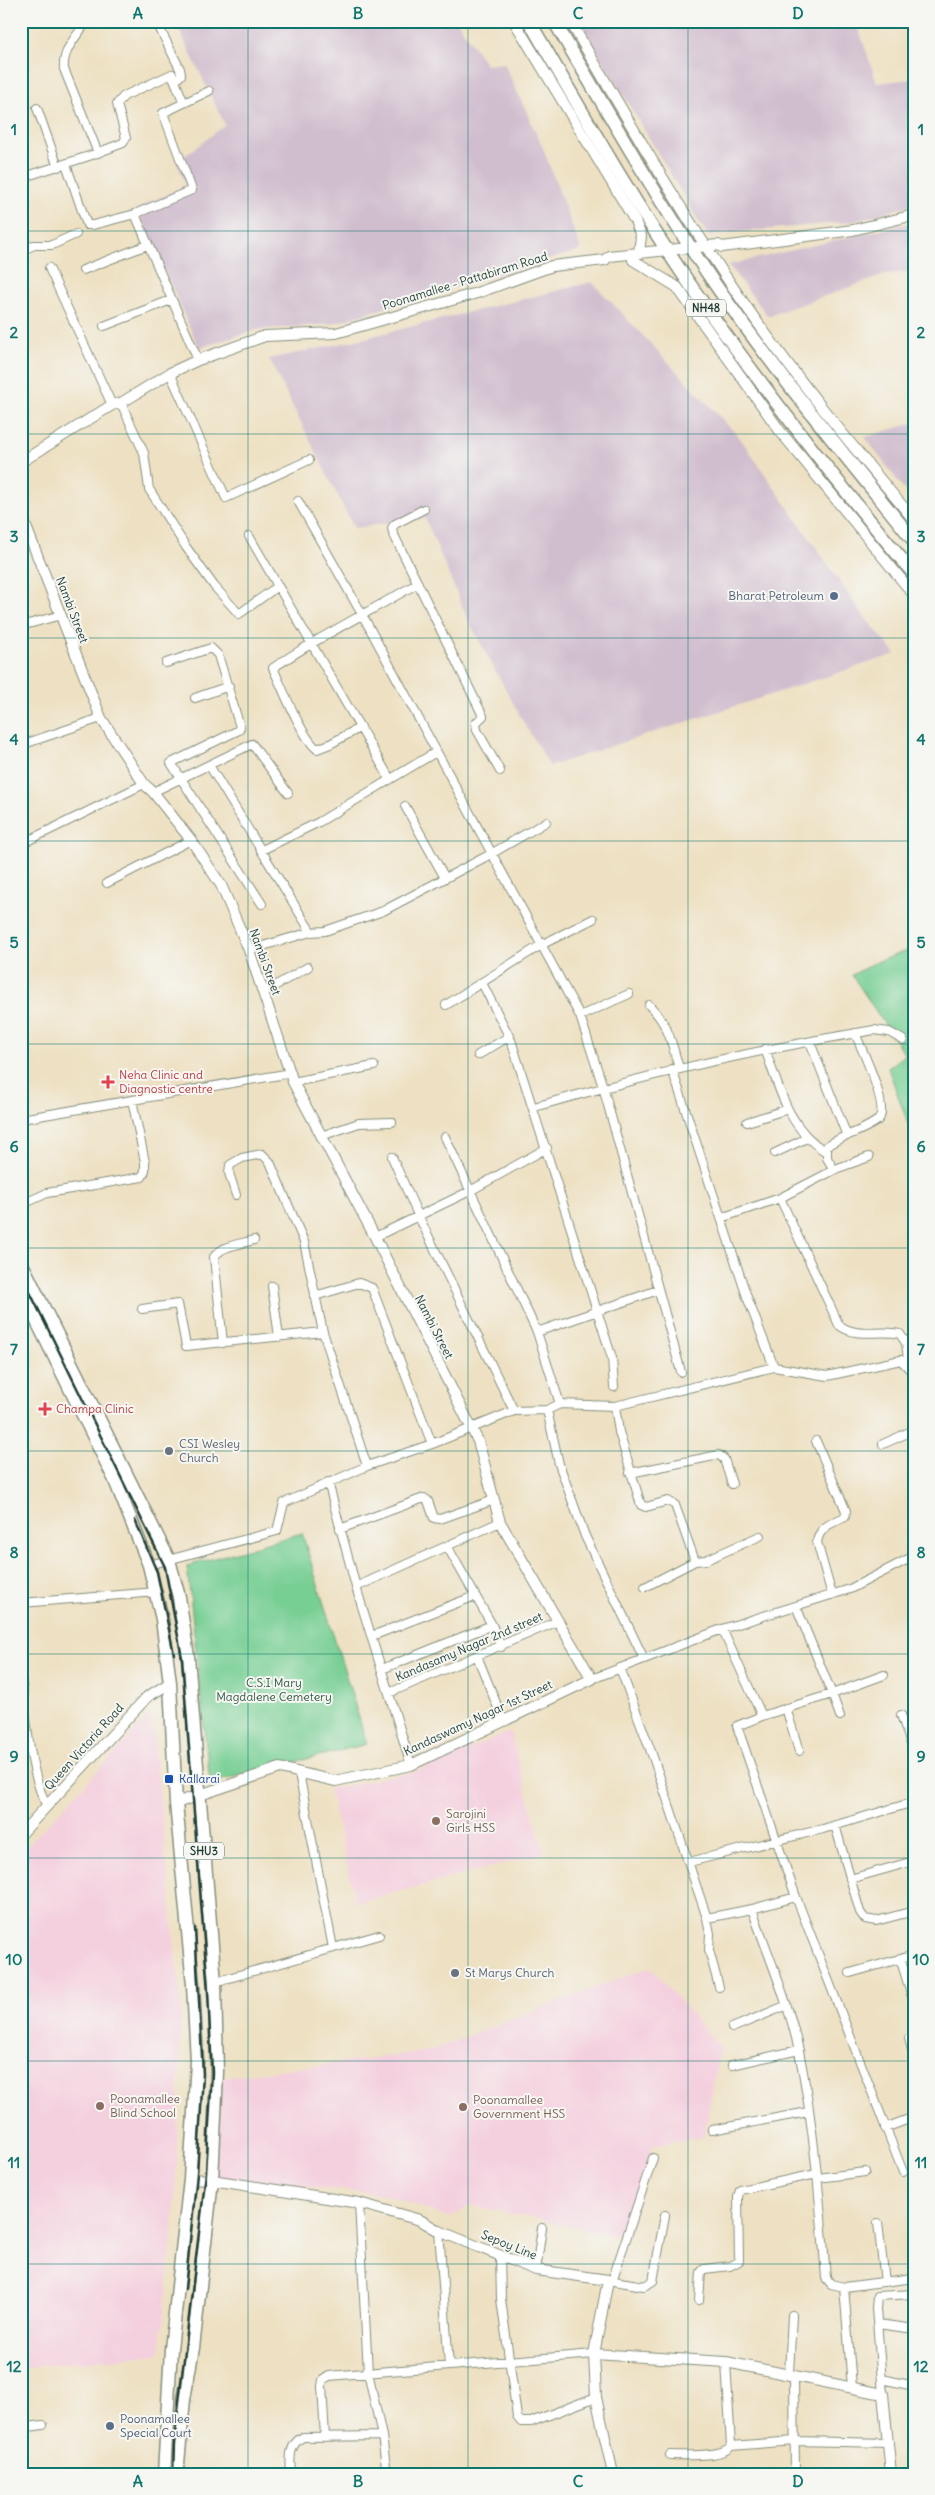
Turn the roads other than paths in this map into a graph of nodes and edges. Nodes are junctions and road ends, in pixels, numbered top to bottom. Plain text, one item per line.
1 (87, 21) edge
2 (156, 21) edge
3 (514, 21) edge
4 (529, 21) edge
5 (554, 21) edge
6 (570, 21) edge
7 (174, 81) junction
8 (209, 91) dead end
9 (184, 103) junction
10 (37, 108) dead end
11 (98, 153) junction
12 (62, 165) junction
13 (21, 178) edge
14 (135, 214) junction
15 (914, 215) edge
16 (648, 220) junction
17 (76, 234) dead end
18 (641, 236) junction
19 (147, 245) junction
20 (708, 249) junction
21 (21, 251) edge
22 (693, 251) junction
23 (669, 253) junction
24 (636, 256) junction
25 (49, 268) dead end
26 (83, 270) dead end
27 (171, 300) junction
28 (104, 326) dead end
29 (198, 360) junction
30 (170, 373) junction
31 (117, 404) junction
32 (309, 460) dead end
33 (21, 462) edge
34 (298, 501) dead end
35 (424, 509) dead end
36 (21, 514) edge
37 (914, 520) edge
38 (249, 536) dead end
39 (914, 541) edge
40 (914, 574) edge
41 (418, 583) junction
42 (278, 586) junction
43 (914, 595) edge
44 (61, 615) junction
45 (363, 616) junction
46 (21, 626) edge
47 (309, 643) junction
48 (166, 664) dead end
49 (229, 686) junction
50 (195, 698) dead end
51 (101, 718) junction
52 (361, 727) junction
53 (22, 743) edge
54 (436, 752) junction
55 (209, 765) junction
56 (500, 771) dead end
57 (179, 779) junction
58 (390, 779) junction
59 (144, 784) junction
60 (153, 792) junction
61 (288, 793) dead end
62 (405, 806) dead end
63 (546, 822) dead end
64 (191, 840) junction
65 (21, 844) edge
66 (262, 850) junction
67 (491, 854) junction
68 (444, 878) junction
69 (107, 883) dead end
70 (262, 904) dead end
71 (593, 919) dead end
72 (311, 932) junction
73 (541, 946) junction
74 (249, 950) junction
75 (308, 967) dead end
76 (482, 983) junction
77 (264, 992) junction
78 (629, 994) dead end
79 (446, 1005) dead end
80 (649, 1005) dead end
81 (580, 1016) junction
82 (855, 1034) junction
83 (510, 1036) junction
84 (903, 1040) dead end
85 (810, 1042) junction
86 (764, 1049) junction
87 (478, 1055) dead end
88 (374, 1066) dead end
89 (675, 1069) junction
90 (292, 1077) junction
91 (603, 1087) junction
92 (132, 1100) junction
93 (534, 1107) junction
94 (788, 1109) junction
95 (21, 1119) edge
96 (392, 1122) dead end
97 (747, 1122) dead end
98 (322, 1136) junction
99 (847, 1136) junction
100 (445, 1137) dead end
101 (807, 1138) junction
102 (547, 1148) junction
103 (826, 1151) junction
104 (775, 1153) dead end
105 (392, 1157) dead end
106 (869, 1157) dead end
107 (834, 1170) junction
108 (470, 1191) junction
109 (236, 1195) dead end
110 (780, 1198) junction
111 (21, 1205) edge
112 (418, 1215) junction
113 (721, 1218) junction
114 (375, 1237) junction
115 (254, 1240) dead end
116 (21, 1262) edge
117 (272, 1286) dead end
118 (21, 1289) edge
119 (658, 1290) junction
120 (316, 1296) junction
121 (142, 1309) dead end
122 (597, 1310) junction
123 (323, 1332) junction
124 (537, 1332) junction
125 (279, 1336) junction
126 (223, 1343) junction
127 (774, 1367) junction
128 (911, 1371) edge
129 (681, 1372) dead end
130 (614, 1387) dead end
131 (560, 1404) junction
132 (615, 1406) junction
133 (547, 1410) junction
134 (514, 1411) junction
135 (471, 1429) junction
136 (914, 1430) edge
137 (816, 1441) dead end
138 (432, 1444) junction
139 (883, 1444) dead end
140 (367, 1466) junction
141 (630, 1473) junction
142 (328, 1482) junction
143 (732, 1484) dead end
144 (494, 1500) junction
145 (500, 1522) junction
146 (340, 1529) junction
147 (760, 1536) dead end
148 (446, 1546) junction
149 (914, 1556) edge
150 (169, 1560) junction
151 (695, 1561) junction
152 (149, 1565) junction
153 (356, 1586) junction
154 (645, 1587) dead end
155 (157, 1592) junction
156 (832, 1595) junction
157 (475, 1596) junction
158 (21, 1603) edge
159 (796, 1606) junction
160 (558, 1621) junction
161 (492, 1625) junction
162 (722, 1629) junction
163 (372, 1636) junction
164 (501, 1647) junction
165 (477, 1656) junction
166 (644, 1659) junction
167 (620, 1668) junction
168 (382, 1669) junction
169 (884, 1675) dead end
170 (21, 1676) edge
171 (592, 1679) junction
172 (170, 1683) junction
173 (389, 1693) junction
174 (832, 1694) junction
175 (786, 1708) junction
176 (901, 1715) dead end
177 (762, 1716) junction
178 (840, 1716) dead end
179 (503, 1720) junction
180 (799, 1751) dead end
181 (914, 1752) edge
182 (411, 1765) junction
183 (299, 1774) junction
184 (198, 1794) junction
185 (914, 1802) edge
186 (176, 1803) junction
187 (48, 1806) junction
188 (834, 1825) junction
189 (21, 1834) edge
190 (776, 1839) junction
191 (914, 1861) edge
192 (689, 1862) junction
193 (850, 1878) junction
194 (796, 1897) junction
195 (752, 1909) junction
196 (914, 1911) edge
197 (707, 1918) junction
198 (378, 1935) dead end
199 (333, 1948) junction
200 (914, 1955) edge
201 (900, 1958) junction
202 (850, 1973) dead end
203 (215, 1982) junction
204 (719, 1987) dead end
205 (914, 2003) edge
206 (785, 2006) junction
207 (732, 2028) dead end
208 (909, 2038) dead end
209 (798, 2050) junction
210 (914, 2058) edge
211 (732, 2065) dead end
212 (808, 2112) junction
213 (914, 2117) edge
214 (885, 2128) junction
215 (712, 2130) dead end
216 (653, 2158) dead end
217 (865, 2172) dead end
218 (903, 2172) dead end
219 (818, 2176) junction
220 (190, 2179) junction
221 (212, 2180) junction
222 (359, 2203) junction
223 (665, 2215) dead end
224 (878, 2223) dead end
225 (542, 2228) dead end
226 (439, 2231) junction
227 (500, 2255) junction
228 (536, 2270) junction
229 (914, 2278) edge
230 (610, 2281) junction
231 (885, 2282) junction
232 (844, 2287) junction
233 (914, 2294) edge
234 (699, 2300) dead end
235 (792, 2315) dead end
236 (878, 2324) junction
237 (914, 2329) edge
238 (594, 2354) junction
239 (510, 2361) junction
240 (726, 2362) junction
241 (449, 2366) junction
242 (368, 2372) junction
243 (791, 2374) junction
244 (882, 2379) junction
245 (914, 2386) edge
246 (852, 2387) junction
247 (883, 2394) junction
248 (596, 2397) junction
249 (43, 2425) dead end
250 (21, 2428) edge
251 (382, 2436) junction
252 (325, 2437) junction
253 (795, 2442) junction
254 (889, 2443) junction
255 (731, 2446) junction
256 (670, 2455) dead end
257 (164, 2474) edge
258 (177, 2474) edge
259 (291, 2474) edge
260 (387, 2474) edge
261 (613, 2474) edge
262 (795, 2474) edge
263 (891, 2474) edge

1 - 11 street
2 - 7 street
3 - 18 street
4 - 16 main road, NH48
5 - 22 main road, NH48
6 - 20 street
7 - 9 street
7 - 11 street
8 - 9 street
9 - 14 street
10 - 12 street
11 - 12 street
12 - 13 street
12 - 14 street
14 - 19 street
15 - 20 street
16 - 18 street
16 - 23 main road, NH48
17 - 21 street
18 - 24 street
19 - 26 street
19 - 27 street
20 - 22 street
20 - 37 street
22 - 23 street, Poonamallee - Pattabiram Road
22 - 39 main road, NH48
23 - 24 street, Poonamallee - Pattabiram Road
23 - 40 main road, NH48
24 - 29 street, Poonamallee - Pattabiram Road
24 - 43 street
25 - 31 street
27 - 28 street
27 - 29 street
29 - 30 street, Poonamallee - Pattabiram Road
30 - 31 street, Poonamallee - Pattabiram Road
30 - 32 street
31 - 33 street, Poonamallee - Pattabiram Road
31 - 42 street
34 - 45 street
35 - 41 street
36 - 44 street, Nambi Street
38 - 42 street
41 - 45 street
41 - 56 street
42 - 47 street
44 - 46 street
44 - 51 street, Nambi Street
45 - 47 street
45 - 54 street
47 - 52 street
47 - 52 street
48 - 49 street
49 - 50 street
49 - 57 street
51 - 53 street
51 - 59 street, Nambi Street
52 - 58 street
54 - 58 street
54 - 67 street
55 - 57 street
55 - 61 street
55 - 66 street
57 - 60 street
57 - 70 street
58 - 66 street
59 - 60 street, Nambi Street
59 - 65 street
60 - 64 street, Nambi Street
62 - 68 street
63 - 67 street
64 - 69 street
64 - 74 street, Nambi Street
66 - 72 street
67 - 68 street
67 - 73 street
68 - 72 street
71 - 73 street
72 - 74 street
73 - 76 street
73 - 81 street
74 - 77 street, Nambi Street
75 - 77 street
76 - 79 street
76 - 83 street
77 - 90 street, Nambi Street
78 - 81 street
80 - 89 street
81 - 91 street
82 - 84 street
82 - 85 street
82 - 99 street
83 - 87 street
83 - 93 street
85 - 86 street
85 - 99 street
86 - 89 street
86 - 94 street
88 - 90 street
89 - 91 street
89 - 113 street
90 - 92 street
90 - 98 street, Nambi Street
91 - 93 street
91 - 119 street
92 - 95 street
92 - 111 street
93 - 102 street
94 - 97 street
94 - 101 street
96 - 98 street
98 - 114 street, Nambi Street
99 - 103 street
100 - 108 street
101 - 103 street
101 - 104 street
102 - 108 street
102 - 122 street
103 - 107 street
105 - 112 street
106 - 107 street
107 - 110 street
108 - 112 street
108 - 124 street
109 - 120 street
110 - 113 street
110 - 128 street
112 - 114 street
112 - 134 street
113 - 127 street
114 - 135 street, Nambi Street
115 - 126 street
116 - 150 main road, SHU3
117 - 125 street
118 - 152 main road, SHU3
119 - 122 street
119 - 129 street
120 - 123 street
120 - 138 street
121 - 126 street
122 - 124 street
122 - 130 street
123 - 125 street
123 - 140 street
124 - 131 street
125 - 126 street
127 - 128 street
127 - 132 street
131 - 132 street
131 - 133 street
132 - 141 street
133 - 134 street
133 - 166 street
134 - 135 street
135 - 138 street
135 - 144 street, Nambi Street
136 - 139 street
137 - 156 street
138 - 140 street
140 - 142 street
141 - 143 street
141 - 151 street
142 - 146 street
142 - 150 street
144 - 145 street, Nambi Street
144 - 146 street
145 - 148 street
145 - 160 street, Nambi Street
146 - 153 street
147 - 151 street
148 - 153 street
148 - 157 street
149 - 156 street
150 - 152 street
150 - 184 main road, SHU3
151 - 154 street
152 - 155 main road, SHU3
153 - 163 street
155 - 158 street
155 - 172 main road, SHU3
156 - 159 street
157 - 161 street
157 - 163 street
159 - 162 street
159 - 174 street
160 - 164 street, Kandasamy Nagar 2nd street
160 - 171 street, Nambi Street
161 - 164 street
161 - 168 street
162 - 166 street
162 - 177 street
163 - 168 street
164 - 165 street, Kandasamy Nagar 2nd street
165 - 173 street, Kandasamy Nagar 2nd street
165 - 179 street
166 - 167 street
167 - 171 street
167 - 192 street
168 - 173 street
169 - 174 street
170 - 187 street
171 - 179 street, Kandaswamy Nagar 1st Street
172 - 186 main road, SHU3
172 - 187 street, Queen Victoria Road
173 - 182 street
174 - 175 street
174 - 178 street
175 - 177 street
175 - 180 street
176 - 181 street
177 - 190 street
179 - 182 street, Kandaswamy Nagar 1st Street
182 - 183 street, Kandaswamy Nagar 1st Street
183 - 184 street, Kandaswamy Nagar 1st Street
183 - 199 street
184 - 186 street, Kandaswamy Nagar 1st Street
184 - 203 main road, SHU3
185 - 188 street
186 - 220 main road, SHU3
187 - 189 street, Queen Victoria Road
188 - 190 street
188 - 193 street
190 - 192 street
190 - 194 street
191 - 193 street
192 - 197 street
193 - 196 street
194 - 195 street
194 - 214 street
195 - 197 street
195 - 206 street
197 - 204 street
198 - 199 street
199 - 203 street
200 - 201 street
201 - 202 street
201 - 205 street
203 - 221 main road, SHU3
206 - 207 street
206 - 209 street
208 - 210 street
209 - 211 street
209 - 212 street
212 - 215 street
212 - 219 street
213 - 214 street
214 - 218 street
216 - 230 street
217 - 219 street
219 - 232 street
219 - 234 street
220 - 221 street, Sepoy Line
220 - 257 main road, SHU3
221 - 222 street, Sepoy Line
221 - 258 main road, SHU3
222 - 226 street, Sepoy Line
222 - 242 street
223 - 230 street
224 - 231 street
225 - 228 street
226 - 227 street, Sepoy Line
226 - 241 street
227 - 228 street, Sepoy Line
227 - 239 street
228 - 230 street, Sepoy Line
229 - 231 street
230 - 238 street
231 - 232 street
232 - 246 street
233 - 236 street
235 - 243 street
236 - 237 street
236 - 244 street
238 - 239 street
238 - 240 street
238 - 248 street
239 - 241 street
239 - 248 street
240 - 243 street
240 - 255 street
241 - 242 street
242 - 251 street
242 - 252 street
243 - 246 street
243 - 253 street
244 - 245 street
244 - 247 street
246 - 247 street
247 - 254 street
248 - 261 street
249 - 250 street
251 - 252 street
251 - 260 street
252 - 259 street
253 - 254 street
253 - 255 street
253 - 262 street
254 - 263 street
255 - 256 street

